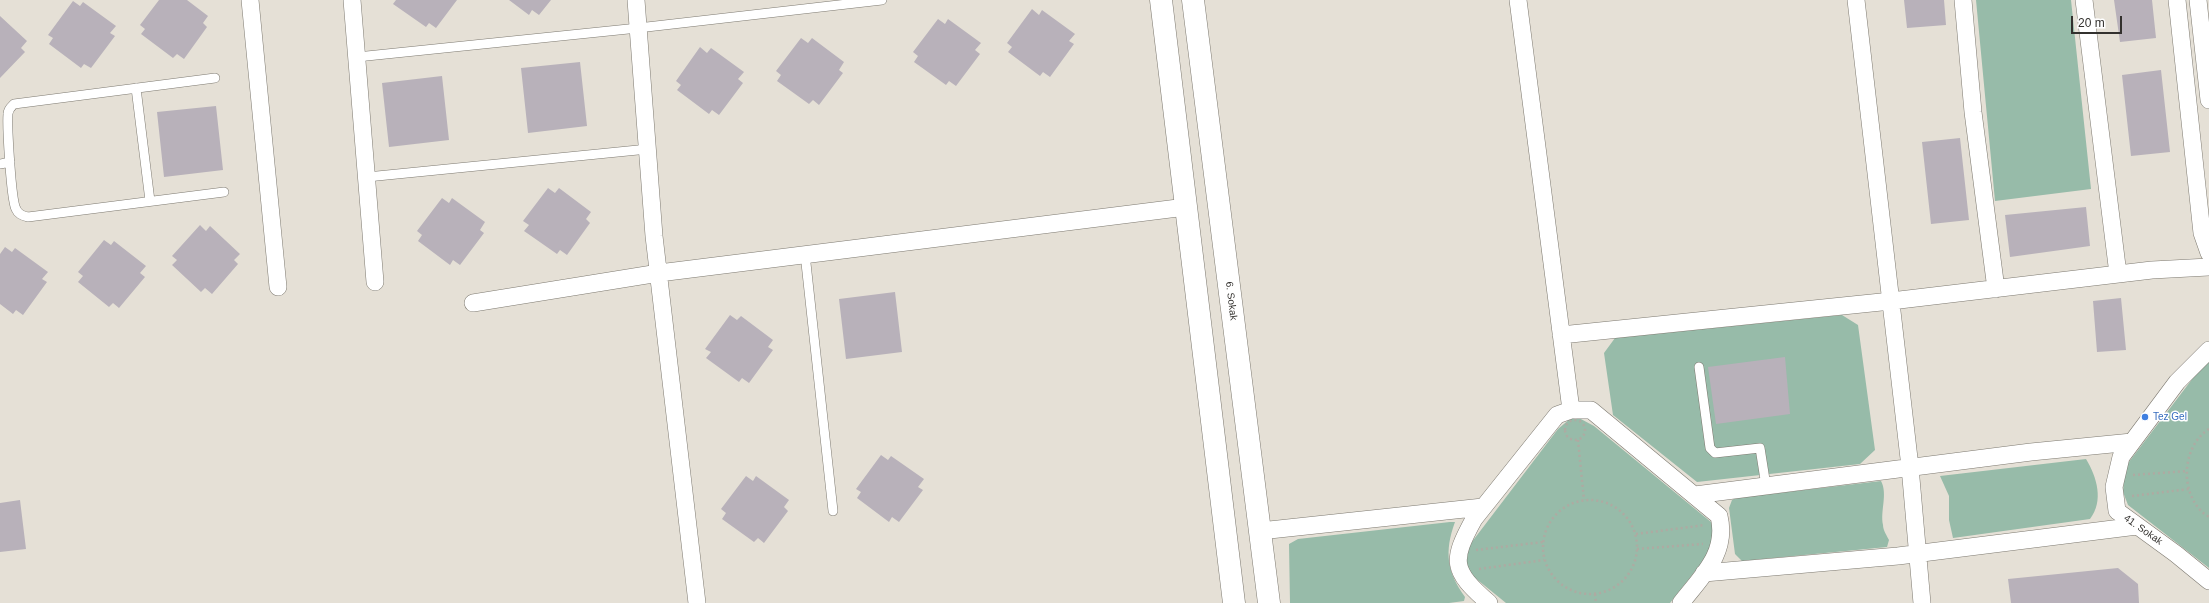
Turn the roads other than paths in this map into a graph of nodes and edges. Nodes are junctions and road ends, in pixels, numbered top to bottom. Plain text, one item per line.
1 (250, 0) edge
2 (352, 0) edge
3 (636, 0) edge
4 (882, 0) edge
5 (1161, 0) edge
6 (1193, 0) edge
7 (1518, 0) edge
8 (1856, 0) edge
9 (1963, 0) edge
10 (2084, 0) edge
11 (2177, 0) edge
12 (2198, 0) edge
13 (638, 28) junction
14 (357, 57) junction
15 (215, 78) dead end
16 (136, 88) junction
17 (2209, 100) edge
18 (648, 149) junction
19 (10, 162) junction
20 (0, 164) edge
21 (367, 177) junction
22 (224, 192) dead end
23 (150, 201) junction
24 (1186, 207) junction
25 (2209, 253) edge
26 (806, 254) junction
27 (2209, 267) edge
28 (659, 273) junction
29 (2118, 274) junction
30 (375, 282) dead end
31 (278, 287) dead end
32 (1996, 289) junction
33 (1891, 301) junction
34 (473, 303) dead end
35 (1561, 334) junction
36 (2209, 350) edge
37 (1699, 367) dead end
38 (1571, 410) junction
39 (2132, 442) junction
40 (1910, 467) junction
41 (1766, 486) junction
42 (1695, 495) junction
43 (1483, 507) junction
44 (833, 511) dead end
45 (2137, 526) junction
46 (1260, 531) junction
47 (1918, 554) junction
48 (1704, 574) junction
49 (2209, 581) edge
50 (697, 603) edge
51 (1234, 603) edge
52 (1269, 603) edge
53 (1489, 603) edge
54 (1681, 603) edge
55 (1922, 603) edge

1 - 31 street
2 - 14 street
3 - 13 street
4 - 13 lane
5 - 24 street
6 - 46 street, 6. Sokak
7 - 35 street
8 - 33 street
9 - 32 street
10 - 29 street
11 - 25 street
12 - 17 street
13 - 14 lane
13 - 18 street
14 - 21 street
15 - 16 lane
16 - 19 lane
16 - 23 lane
18 - 21 lane
18 - 28 street
19 - 20 lane
19 - 23 lane
21 - 30 street
22 - 23 lane
24 - 26 street
24 - 51 street
26 - 28 street
26 - 44 lane
27 - 29 street
28 - 34 street
28 - 50 street
29 - 32 street
32 - 33 street
33 - 35 street
33 - 40 street
35 - 38 street
36 - 39 street, 41. Sokak
37 - 41 lane
38 - 42 street
38 - 43 street
39 - 40 street
39 - 45 street, 41. Sokak
40 - 41 street
40 - 47 street
41 - 42 street
42 - 48 street
43 - 46 street
43 - 53 street
45 - 47 street
45 - 49 street, 41. Sokak
46 - 52 street, 6. Sokak
47 - 48 street
47 - 55 street
48 - 54 street

